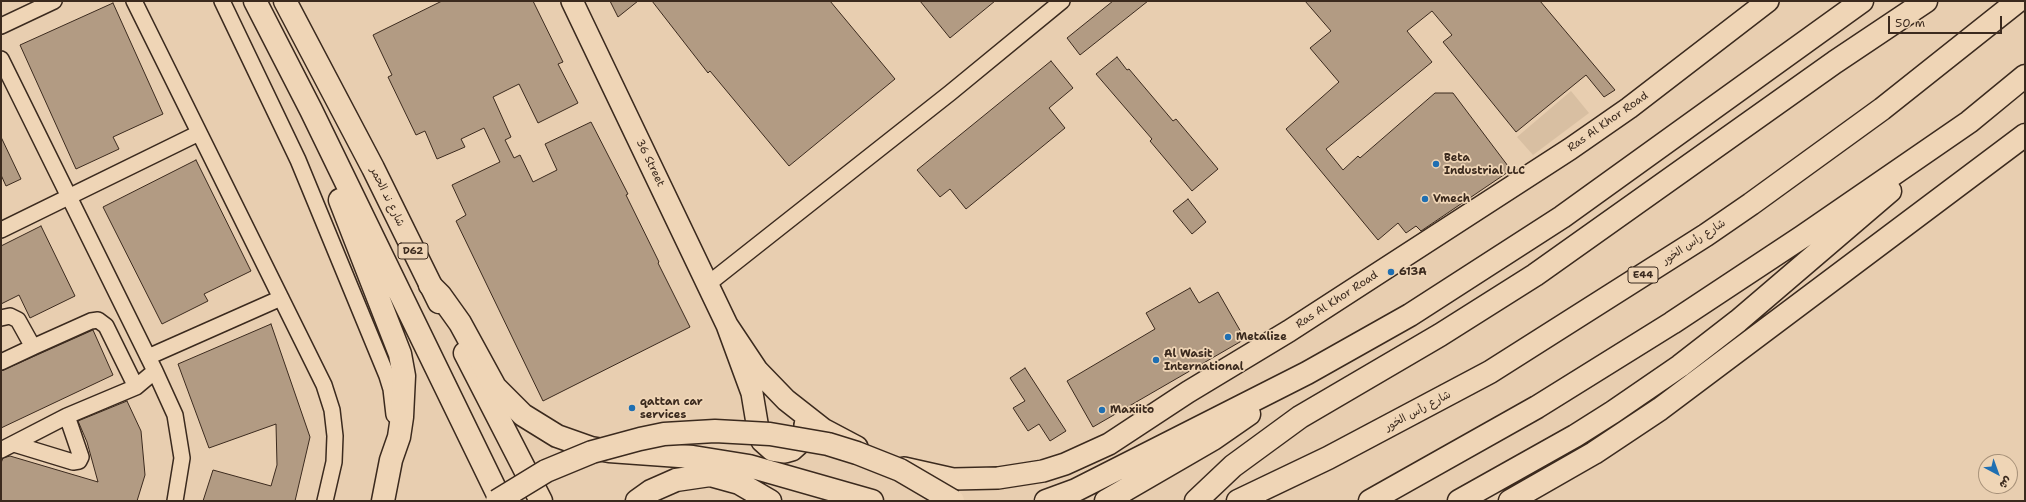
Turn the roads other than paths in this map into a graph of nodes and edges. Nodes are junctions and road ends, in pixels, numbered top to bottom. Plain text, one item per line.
1 (54, 1) edge
2 (134, 1) edge
3 (222, 1) edge
4 (255, 1) edge
5 (285, 1) edge
6 (572, 1) edge
7 (1062, 1) edge
8 (1768, 1) edge
9 (1862, 1) edge
10 (1926, 1) edge
11 (2018, 1) edge
12 (1, 26) edge
13 (1, 59) edge
14 (2025, 76) edge
15 (311, 110) junction
16 (1969, 122) junction
17 (199, 133) junction
18 (2025, 135) edge
19 (69, 196) junction
20 (1, 230) edge
21 (708, 284) junction
22 (430, 285) junction
23 (281, 298) junction
24 (1, 318) edge
25 (727, 325) junction
26 (33, 347) junction
27 (148, 357) junction
28 (1, 362) edge
29 (155, 371) junction
30 (1307, 373) junction
31 (136, 387) junction
32 (804, 415) junction
33 (68, 416) junction
34 (7, 447) edge
35 (391, 460) junction
36 (175, 501) edge
37 (324, 501) edge
38 (383, 501) edge
39 (497, 501) edge
40 (500, 501) edge
41 (540, 501) edge
42 (637, 501) edge
43 (770, 501) edge
44 (872, 501) edge
45 (953, 501) edge
46 (1046, 501) edge
47 (1106, 501) edge
48 (1196, 501) edge
49 (1238, 501) edge
50 (1370, 501) edge
51 (1459, 501) edge
52 (1510, 501) edge

1 - 12 street
2 - 17 street
3 - 35 street
4 - 15 main road, D62
5 - 22 main road, شارع ند الحمر / D62
6 - 21 street, 36 Street
7 - 21 street
8 - 32 street, Ras Al Khor Road
9 - 30 main road
10 - 48 main road
11 - 49 main road, شارع رأس الخور / E44
13 - 19 street
14 - 16 main road
15 - 35 main road
15 - 40 main road, D62
16 - 50 main road
16 - 51 main road
17 - 19 street
17 - 23 street
18 - 52 main road
19 - 20 street
19 - 27 street
21 - 25 street, 36 Street
22 - 41 main road, شارع ند الحمر / D62
22 - 44 main road
23 - 27 street
23 - 37 street
24 - 26 street
25 - 32 street, Ras Al Khor Road
25 - 32 street
26 - 28 street
26 - 31 street
27 - 29 street
29 - 31 street
29 - 36 street
30 - 46 main road
30 - 47 main road
31 - 33 street
33 - 34 street
33 - 34 street
35 - 38 main road
39 - 45 main road, bridge
42 - 43 main road

